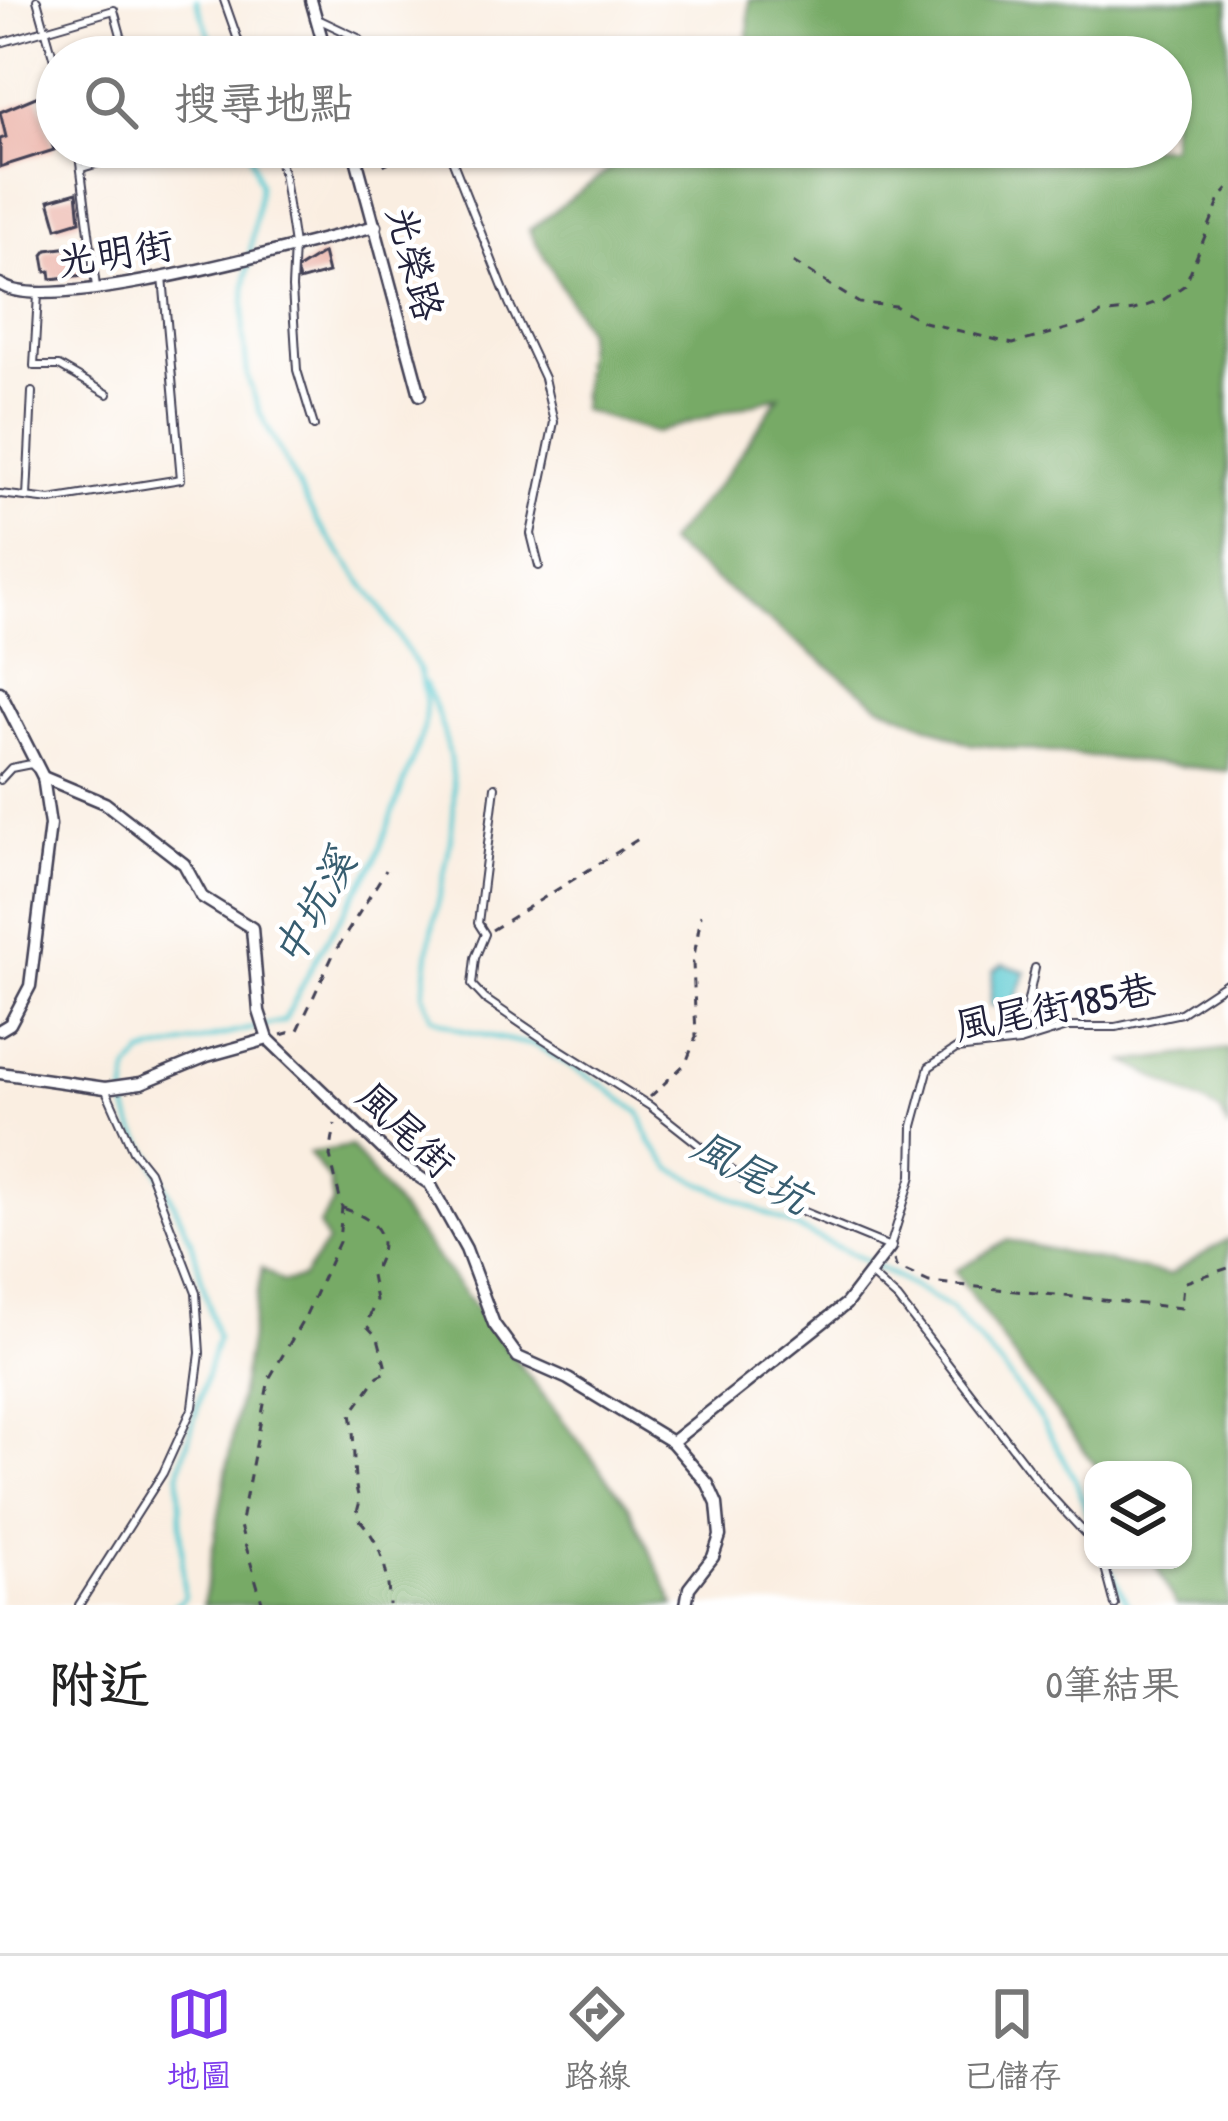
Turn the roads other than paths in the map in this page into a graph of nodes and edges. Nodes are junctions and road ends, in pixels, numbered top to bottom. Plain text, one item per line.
1 (38, 0) edge
2 (224, 0) edge
3 (311, 0) edge
4 (316, 18) junction
5 (46, 30) junction
6 (48, 36) edge
7 (121, 36) edge
8 (237, 36) edge
9 (321, 36) edge
10 (354, 36) edge
11 (0, 43) edge
12 (82, 168) edge
13 (282, 168) edge
14 (359, 168) edge
15 (455, 168) edge
16 (376, 226) junction
17 (294, 245) junction
18 (163, 277) junction
19 (0, 284) edge
20 (96, 287) junction
21 (38, 294) junction
22 (32, 392) dead end
23 (108, 394) dead end
24 (420, 395) dead end
25 (314, 426) dead end
26 (0, 494) edge
27 (27, 497) junction
28 (539, 566) dead end
29 (0, 692) edge
30 (43, 777) junction
31 (0, 780) edge
32 (495, 787) dead end
33 (1035, 968) dead end
34 (1228, 982) edge
35 (0, 1030) edge
36 (268, 1039) junction
37 (1019, 1042) junction
38 (0, 1072) edge
39 (105, 1088) junction
40 (890, 1247) junction
41 (870, 1274) junction
42 (671, 1442) junction
43 (1084, 1532) edge
44 (1105, 1569) edge
45 (79, 1605) edge
46 (686, 1605) edge
47 (1115, 1605) edge

1 - 5 lane
2 - 8 lane
3 - 4 street
4 - 9 street
4 - 10 lane
5 - 6 lane
5 - 7 lane
5 - 11 lane
12 - 20 lane
13 - 17 lane
14 - 16 street, 光榮路
15 - 28 lane
16 - 17 street
16 - 24 street, 光榮路
17 - 18 street, 光明街
17 - 25 lane
18 - 20 street, 光明街
18 - 27 lane
19 - 21 street, 光明街
20 - 21 street, 光明街
21 - 23 lane
22 - 27 lane
26 - 27 lane
29 - 30 street
30 - 31 lane
30 - 35 street
30 - 36 street
32 - 40 lane
33 - 37 lane
34 - 37 lane, 風尾街185巷
36 - 39 street
36 - 42 street, 風尾街
37 - 40 lane, 風尾街185巷
38 - 39 street
39 - 45 lane
40 - 41 street
41 - 42 street
41 - 43 lane
42 - 46 street, 風尾街
44 - 47 lane

